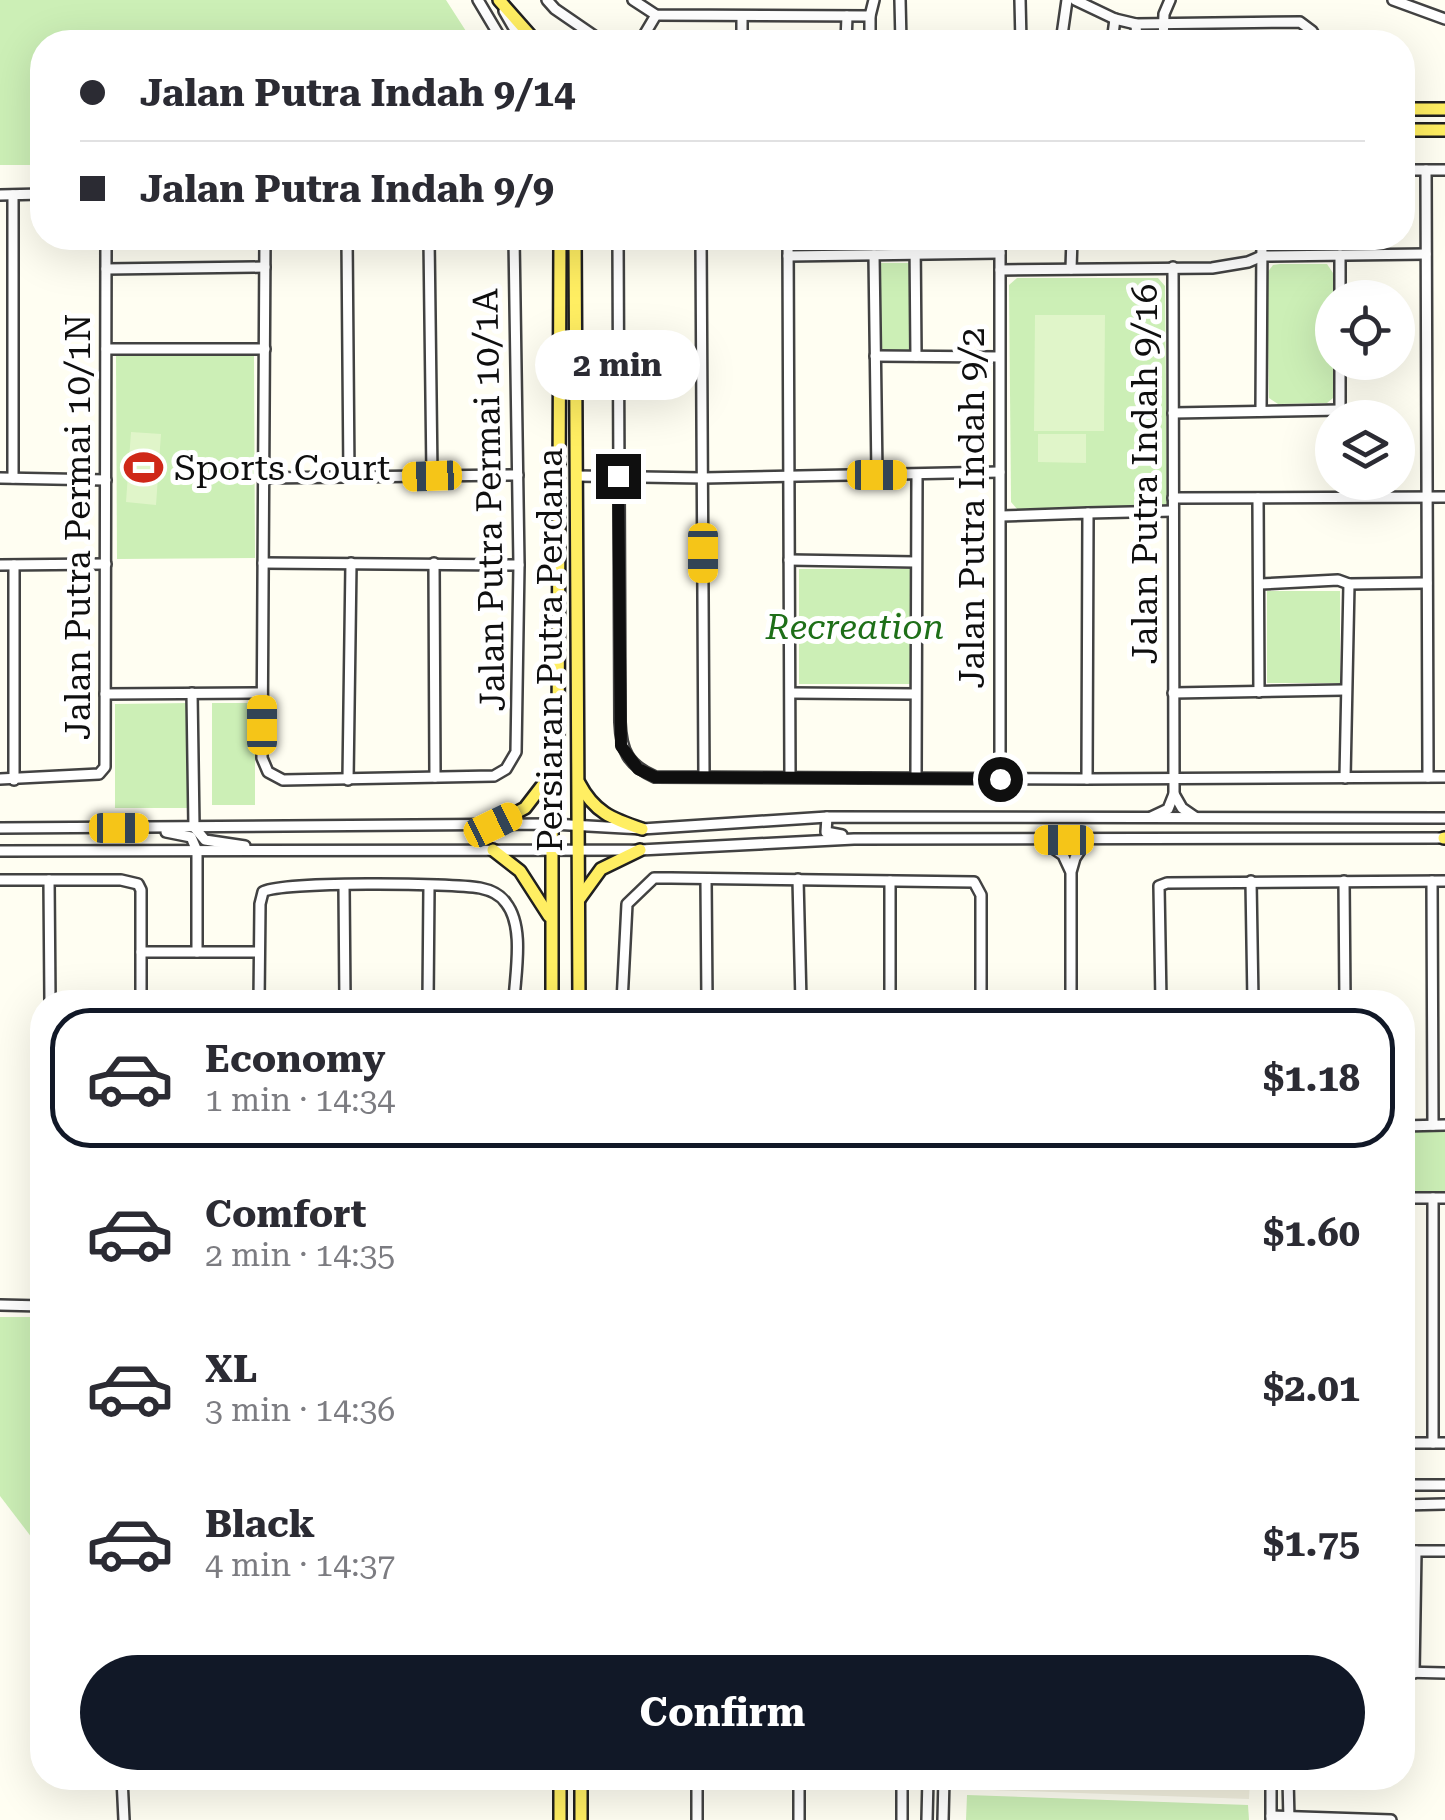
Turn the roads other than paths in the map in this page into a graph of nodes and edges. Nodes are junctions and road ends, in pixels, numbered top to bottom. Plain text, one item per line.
1 (478, 0) edge
2 (499, 0) edge
3 (548, 0) edge
4 (563, 0) edge
5 (633, 0) edge
6 (874, 0) edge
7 (900, 0) edge
8 (1020, 0) edge
9 (1067, 0) edge
10 (1075, 0) edge
11 (1170, 0) edge
12 (1393, 0) edge
13 (555, 9) junction
14 (656, 15) junction
15 (847, 16) junction
16 (870, 16) junction
17 (742, 17) junction
18 (1445, 18) edge
19 (1115, 19) junction
20 (1162, 23) junction
21 (1136, 24) junction
22 (496, 30) edge
23 (515, 30) edge
24 (525, 30) edge
25 (586, 30) edge
26 (647, 30) edge
27 (742, 30) edge
28 (846, 30) edge
29 (870, 30) edge
30 (901, 30) edge
31 (1021, 30) edge
32 (1063, 30) edge
33 (1114, 30) edge
34 (1136, 30) edge
35 (1162, 30) edge
36 (1310, 30) edge
37 (1415, 109) edge
38 (1445, 110) edge
39 (1415, 130) edge
40 (1445, 130) edge
41 (1415, 170) edge
42 (1426, 170) junction
43 (1445, 170) edge
44 (30, 194) edge
45 (0, 195) edge
46 (12, 195) junction
47 (106, 250) edge
48 (266, 250) edge
49 (347, 250) edge
50 (430, 250) edge
51 (514, 250) edge
52 (560, 250) edge
53 (576, 250) edge
54 (618, 250) edge
55 (701, 250) edge
56 (788, 250) edge
57 (915, 250) edge
58 (1000, 250) edge
59 (1072, 250) edge
60 (1262, 250) edge
61 (915, 254) junction
62 (1000, 254) junction
63 (1426, 254) junction
64 (874, 255) junction
65 (1340, 255) junction
66 (788, 256) junction
67 (1262, 256) junction
68 (265, 267) junction
69 (1173, 267) junction
70 (106, 268) junction
71 (1072, 269) junction
72 (1000, 270) junction
73 (1340, 280) edge
74 (106, 350) junction
75 (264, 350) junction
76 (875, 356) junction
77 (916, 356) junction
78 (999, 356) junction
79 (1261, 411) junction
80 (1173, 413) junction
81 (1315, 413) edge
82 (1000, 472) junction
83 (518, 475) junction
84 (877, 475) junction
85 (917, 475) junction
86 (432, 476) junction
87 (577, 476) junction
88 (618, 476) junction
89 (790, 476) junction
90 (349, 477) junction
91 (0, 478) edge
92 (14, 478) junction
93 (264, 478) junction
94 (702, 478) junction
95 (106, 480) junction
96 (1315, 497) edge
97 (1445, 497) edge
98 (1173, 498) junction
99 (1258, 498) junction
100 (1415, 498) edge
101 (1426, 498) junction
102 (1173, 511) junction
103 (1088, 513) junction
104 (1001, 516) junction
105 (789, 560) junction
106 (350, 562) junction
107 (916, 562) junction
108 (263, 563) junction
109 (434, 563) junction
110 (106, 564) junction
111 (520, 564) junction
112 (0, 565) edge
113 (14, 565) junction
114 (1428, 583) junction
115 (1260, 584) junction
116 (1349, 584) junction
117 (1344, 690) junction
118 (262, 692) junction
119 (1259, 692) junction
120 (192, 693) junction
121 (791, 693) junction
122 (105, 694) junction
123 (915, 694) junction
124 (1173, 694) junction
125 (558, 750) junction
126 (435, 777) junction
127 (704, 777) junction
128 (790, 777) junction
129 (1428, 777) junction
130 (1445, 777) edge
131 (916, 778) junction
132 (1174, 778) junction
133 (1345, 778) junction
134 (576, 779) junction
135 (1000, 779) junction
136 (0, 780) edge
137 (14, 780) junction
138 (343, 780) junction
139 (1087, 780) junction
140 (1174, 794) junction
141 (194, 806) junction
142 (827, 817) junction
143 (1445, 818) edge
144 (1207, 819) junction
145 (1278, 819) junction
146 (1142, 820) junction
147 (552, 824) junction
148 (493, 825) junction
149 (578, 826) junction
150 (159, 827) junction
151 (174, 827) junction
152 (194, 827) junction
153 (208, 827) junction
154 (0, 828) edge
155 (642, 829) junction
156 (1445, 838) edge
157 (854, 839) junction
158 (1300, 839) junction
159 (1041, 840) junction
160 (1087, 840) junction
161 (493, 850) junction
162 (553, 850) junction
163 (578, 850) junction
164 (640, 850) junction
165 (0, 851) edge
166 (176, 851) junction
167 (198, 851) junction
168 (210, 851) junction
169 (255, 851) junction
170 (198, 868) junction
171 (1070, 872) junction
172 (706, 879) junction
173 (0, 880) edge
174 (49, 880) junction
175 (798, 880) junction
176 (890, 881) junction
177 (1252, 881) junction
178 (1344, 881) junction
179 (1432, 881) junction
180 (1445, 881) edge
181 (344, 886) junction
182 (429, 886) junction
183 (580, 898) junction
184 (551, 920) junction
185 (142, 952) junction
186 (197, 952) junction
187 (260, 952) junction
188 (50, 990) edge
189 (141, 990) edge
190 (259, 990) edge
191 (345, 990) edge
192 (428, 990) edge
193 (514, 990) edge
194 (552, 990) edge
195 (580, 990) edge
196 (622, 990) edge
197 (707, 990) edge
198 (801, 990) edge
199 (890, 990) edge
200 (981, 990) edge
201 (1071, 990) edge
202 (1161, 990) edge
203 (1252, 990) edge
204 (1344, 990) edge
205 (1439, 1126) edge
206 (1415, 1198) edge
207 (1433, 1198) junction
208 (1445, 1198) edge
209 (0, 1305) edge
210 (30, 1306) edge
211 (1433, 1443) junction
212 (1445, 1443) edge
213 (1415, 1444) edge
214 (1415, 1485) edge
215 (1445, 1485) edge
216 (1415, 1504) edge
217 (1445, 1504) edge
218 (1445, 1551) edge
219 (1416, 1552) joint
220 (1415, 1612) edge
221 (1415, 1672) edge
222 (1445, 1674) edge
223 (123, 1790) edge
224 (560, 1790) edge
225 (581, 1790) edge
226 (696, 1790) edge
227 (799, 1790) edge
228 (902, 1790) edge
229 (928, 1790) edge
230 (944, 1790) edge
231 (1272, 1790) edge
232 (1288, 1790) edge
233 (1272, 1818) edge
234 (1289, 1818) edge
235 (1310, 1819) edge
236 (124, 1820) edge
237 (560, 1820) edge
238 (581, 1820) edge
239 (696, 1820) edge
240 (800, 1820) edge
241 (902, 1820) edge
242 (927, 1820) edge
243 (944, 1820) edge
244 (1391, 1820) edge

1 - 22 street
2 - 23 street
2 - 24 main road
3 - 13 street
4 - 13 street
5 - 14 street
6 - 16 street
7 - 30 street
8 - 31 street
9 - 32 street
10 - 19 street
11 - 20 street
12 - 18 street
13 - 25 street
14 - 17 street
14 - 26 street
15 - 16 street
15 - 17 street
15 - 28 street
16 - 29 street
17 - 27 street
19 - 21 street
19 - 33 street
20 - 21 street
20 - 35 street
20 - 36 street
21 - 34 street
37 - 38 main road
39 - 40 main road
41 - 42 street
42 - 43 street
42 - 63 street
44 - 46 street
45 - 46 street
46 - 92 street
47 - 70 street, Jalan Putra Permai 10/1N
48 - 68 street
49 - 90 street
50 - 86 street
51 - 83 street, Jalan Putra Permai 10/1A
52 - 125 main road, Persiaran Putra Perdana
53 - 87 main road, Persiaran Putra Perdana
54 - 88 street
55 - 94 street
56 - 66 street
57 - 61 street
58 - 62 street, Jalan Putra Indah 9/2
59 - 71 street
60 - 67 street
61 - 62 street
61 - 64 street
61 - 77 street
62 - 72 street, Jalan Putra Indah 9/2
63 - 65 street
63 - 101 street
64 - 66 street
64 - 76 street
65 - 67 street
65 - 73 street
66 - 89 street
67 - 69 street
67 - 79 street
68 - 70 street
68 - 75 street
69 - 71 street, Jalan Putra Indah 9/16
69 - 80 street, Jalan Putra Indah 9/16
70 - 74 street, Jalan Putra Permai 10/1N
71 - 72 street, Jalan Putra Indah 9/16
72 - 78 street, Jalan Putra Indah 9/2
74 - 75 street
74 - 95 street, Jalan Putra Permai 10/1N
75 - 93 street
76 - 77 street
76 - 84 street
77 - 78 street
78 - 82 street, Jalan Putra Indah 9/2
79 - 80 street
79 - 81 street
80 - 98 street, Jalan Putra Indah 9/16
82 - 85 street
82 - 104 street, Jalan Putra Indah 9/2
83 - 86 street
83 - 111 street, Jalan Putra Permai 10/1A
84 - 85 street
84 - 89 street
85 - 107 street
86 - 90 street
87 - 88 street
87 - 134 main road, Persiaran Putra Perdana
88 - 94 street
88 - 127 street
89 - 94 street
89 - 105 street
90 - 93 street
91 - 92 street
92 - 95 street
93 - 108 street
94 - 127 street
95 - 110 street, Jalan Putra Permai 10/1N
96 - 99 street
97 - 101 street
98 - 99 street
98 - 102 street, Jalan Putra Indah 9/16
99 - 115 street
100 - 101 street
101 - 114 street
102 - 103 street
102 - 124 street, Jalan Putra Indah 9/16
103 - 104 street
103 - 139 street
104 - 135 street, Jalan Putra Indah 9/2
105 - 107 street
105 - 121 street
106 - 108 street
106 - 109 street
106 - 138 street
107 - 123 street
108 - 118 street
109 - 111 street
109 - 126 street
110 - 113 street
110 - 122 street, Jalan Putra Permai 10/1N
111 - 126 street, Jalan Putra Permai 10/1A
112 - 113 street
113 - 137 street
114 - 116 street
114 - 129 street
115 - 116 street
115 - 119 street
116 - 117 street
117 - 119 street
117 - 133 street
118 - 120 street
118 - 138 street, Jalan Putra Permai 10/1A
119 - 124 street
120 - 122 street
120 - 141 street
121 - 123 street
121 - 128 street
122 - 137 street, Jalan Putra Permai 10/1N
123 - 131 street
124 - 132 street, Jalan Putra Indah 9/16
125 - 147 main road, Persiaran Putra Perdana
125 - 148 main road
126 - 138 street, Jalan Putra Permai 10/1A
127 - 128 street
128 - 131 street
129 - 130 street
129 - 133 street
131 - 135 street
132 - 133 street
132 - 139 street
132 - 140 street, Jalan Putra Indah 9/16
134 - 149 main road, Persiaran Putra Perdana
134 - 155 main road
135 - 139 street
136 - 137 street, Jalan Putra Permai 10/1N
140 - 144 street
140 - 146 street
141 - 151 street
141 - 152 street
141 - 153 street
142 - 146 street
142 - 155 street
142 - 157 street
143 - 145 street
144 - 145 street
144 - 146 street
145 - 158 street
147 - 148 street
147 - 149 street
147 - 162 main road, Persiaran Putra Perdana
148 - 153 street
149 - 155 street
149 - 163 main road, Persiaran Putra Perdana
150 - 151 street
150 - 154 street
150 - 167 street
151 - 152 street
152 - 153 street
152 - 169 street
156 - 158 street
157 - 159 street
157 - 164 street
158 - 160 street
159 - 160 street
159 - 171 street
160 - 171 street
161 - 162 street
161 - 169 street
161 - 184 main road
162 - 163 street
162 - 184 main road, Persiaran Putra Perdana
163 - 164 street
163 - 183 main road, Persiaran Putra Perdana
164 - 183 main road
165 - 166 street
166 - 167 street
166 - 170 street
167 - 168 street
167 - 170 street
168 - 169 street
168 - 170 street
170 - 186 street
171 - 201 street
172 - 175 street
172 - 196 street
172 - 197 street
173 - 174 street
174 - 185 street
174 - 188 street
175 - 176 street
175 - 198 street
176 - 199 street
176 - 200 street
177 - 178 street
177 - 202 street
177 - 203 street
178 - 179 street
178 - 204 street
179 - 180 street
179 - 205 street
181 - 182 street
181 - 187 street
181 - 191 street
182 - 192 street
182 - 193 street
183 - 195 main road, Persiaran Putra Perdana
184 - 194 main road, Persiaran Putra Perdana
185 - 186 street
185 - 189 street
186 - 187 street
187 - 190 street
206 - 207 street
207 - 208 street
207 - 211 street
209 - 210 street
211 - 212 street
211 - 213 street
214 - 215 street
216 - 217 street
218 - 219 street
219 - 220 street
221 - 222 street
223 - 236 street
224 - 237 main road
225 - 238 main road
226 - 239 street
227 - 240 street
228 - 241 street
229 - 242 street
230 - 243 street
231 - 233 street
232 - 234 street
233 - 234 street
234 - 235 street
235 - 244 street

